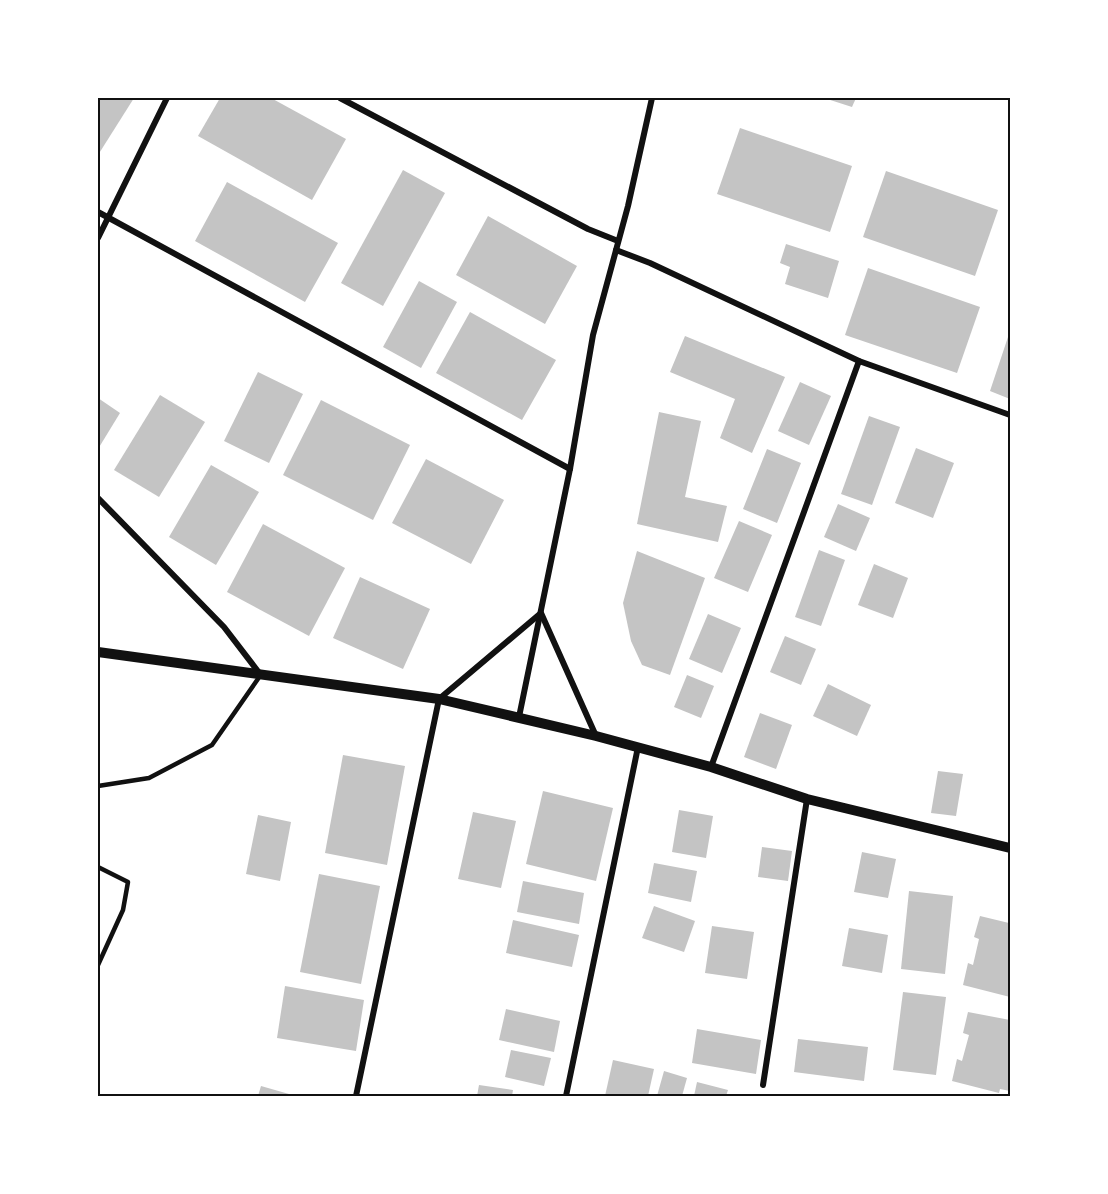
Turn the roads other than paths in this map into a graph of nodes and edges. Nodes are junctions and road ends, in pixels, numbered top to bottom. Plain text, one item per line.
1 (166, 98) edge
2 (340, 98) edge
3 (652, 98) edge
4 (98, 212) edge
5 (107, 218) junction
6 (98, 238) edge
7 (618, 242) junction
8 (616, 250) junction
9 (859, 361) junction
10 (1011, 415) edge
11 (570, 469) junction
12 (98, 498) edge
13 (541, 613) junction
14 (98, 652) edge
15 (260, 675) junction
16 (439, 699) junction
17 (519, 717) junction
18 (596, 736) junction
19 (638, 747) junction
20 (711, 767) junction
21 (98, 786) edge
22 (807, 798) junction
23 (1011, 848) edge
24 (98, 867) edge
25 (98, 965) edge
26 (764, 1085) dead end
27 (356, 1096) edge
28 (566, 1096) edge

1 - 5 street
2 - 7 street
3 - 7 street
4 - 5 street
5 - 6 street
5 - 11 street
7 - 8 street
8 - 9 street
8 - 11 street
9 - 10 street
9 - 20 street
11 - 13 street
12 - 15 street
13 - 16 street
13 - 17 street
13 - 18 street
14 - 15 street
15 - 16 street
15 - 21 lane
16 - 17 street
16 - 27 street
17 - 18 street
18 - 19 street
19 - 20 street
19 - 28 street
20 - 22 street
22 - 23 street
22 - 26 street
24 - 25 lane

